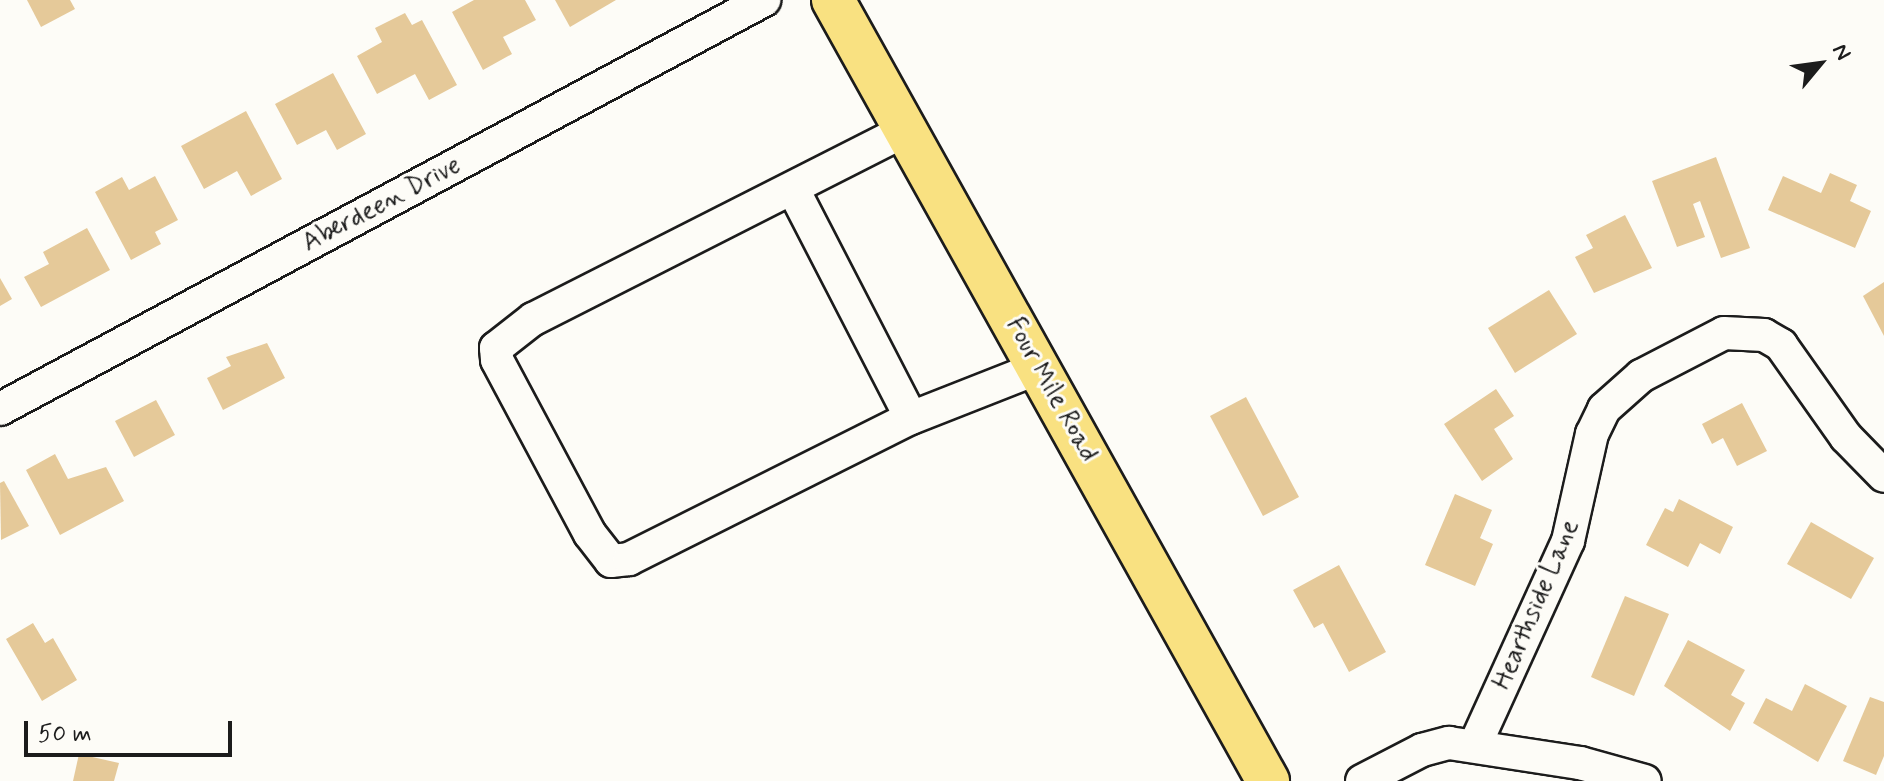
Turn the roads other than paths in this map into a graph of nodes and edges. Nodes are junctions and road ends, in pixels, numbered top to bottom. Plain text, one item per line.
1 (764, 0) edge
2 (833, 0) edge
3 (906, 130) junction
4 (794, 191) junction
5 (1038, 368) junction
6 (0, 409) edge
7 (911, 418) junction
8 (1884, 476) edge
9 (1475, 745) junction
10 (1268, 781) edge
11 (1362, 781) edge
12 (1645, 781) edge

1 - 6 street, Aberdeen Drive
2 - 3 main road, Four Mile Road
3 - 4 street
3 - 5 main road, Four Mile Road
4 - 7 street
4 - 7 street
5 - 7 street
5 - 10 main road, Four Mile Road
8 - 9 street, Hearthside Lane
9 - 11 street
9 - 12 street

